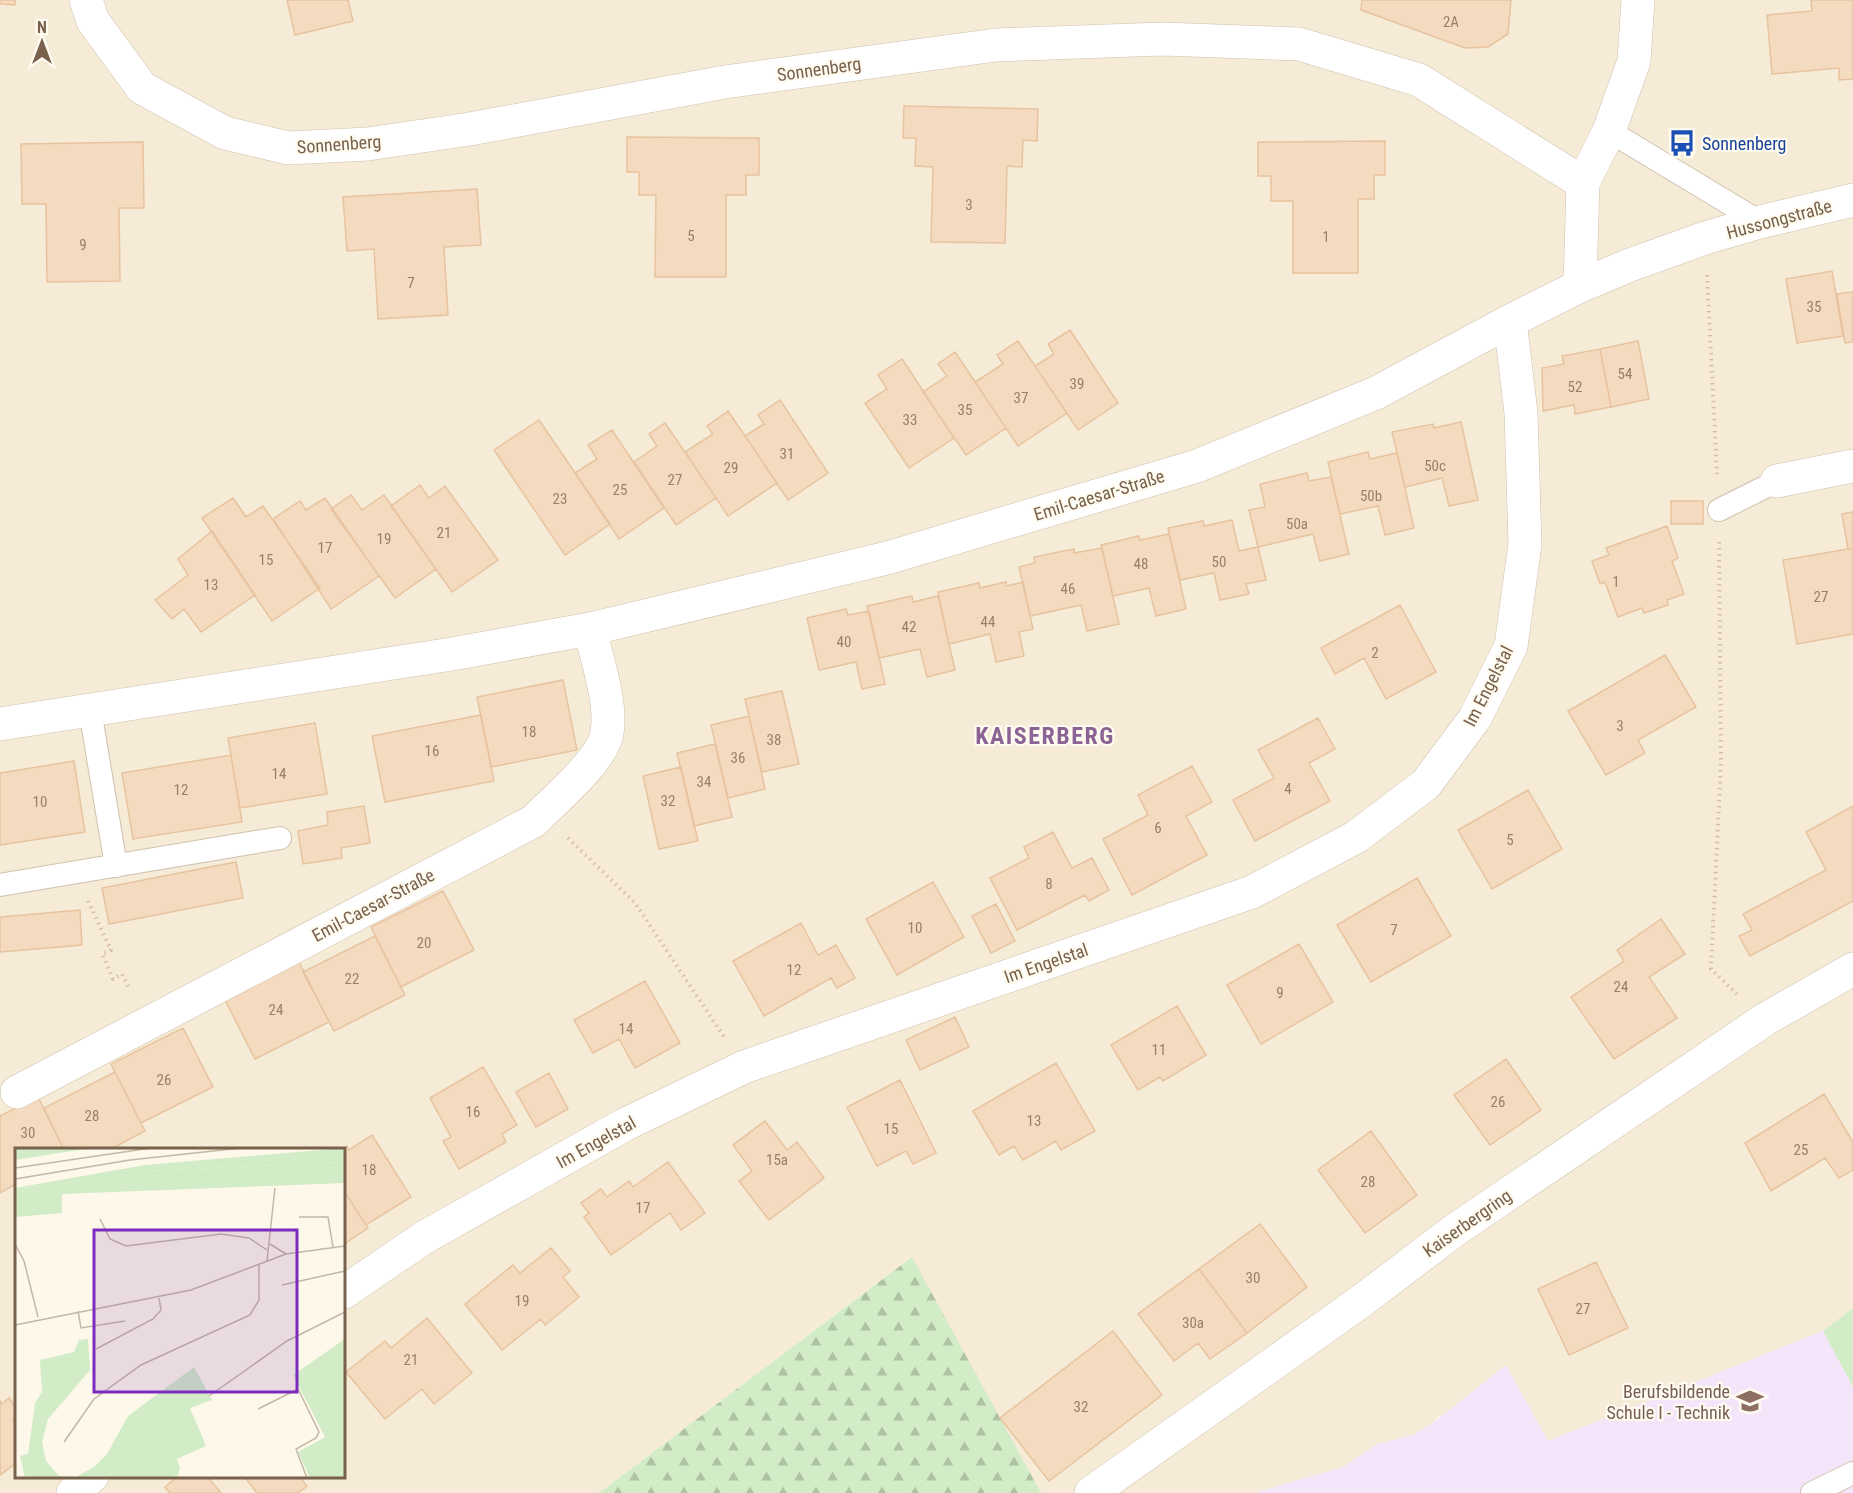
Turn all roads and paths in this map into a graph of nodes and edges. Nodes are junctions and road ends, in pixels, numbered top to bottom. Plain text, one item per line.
1 (86, 0) edge
2 (1638, 0) edge
3 (1609, 131) junction
4 (1583, 183) junction
5 (1853, 200) edge
6 (1760, 222) junction
7 (1705, 238) junction
8 (1580, 286) junction
9 (1510, 321) junction
10 (1853, 466) edge
11 (1777, 481) joint
12 (1719, 510) junction
13 (590, 629) junction
14 (90, 710) junction
15 (0, 724) edge
16 (561, 831) dead end
17 (280, 838) dead end
18 (116, 866) junction
19 (0, 885) edge
20 (87, 898) dead end
21 (1711, 969) dead end
22 (1853, 969) edge
23 (146, 1024) junction
24 (744, 1067) junction
25 (17, 1092) dead end
26 (345, 1292) edge
27 (1853, 1473) edge
28 (90, 1478) edge
29 (73, 1493) edge
30 (1091, 1493) edge
31 (1812, 1493) edge

1 - 4 street, Sonnenberg
2 - 3 street
3 - 4 street
3 - 6 lane
4 - 8 street
5 - 6 street, Hussongstraße
6 - 7 street, Hussongstraße
7 - 8 street, Emil-Caesar-Straße
7 - 12 path
8 - 9 street, Emil-Caesar-Straße
9 - 13 street, Emil-Caesar-Straße
9 - 24 street, Im Engelstal
10 - 11 street
11 - 12 lane
12 - 21 path
13 - 14 street, Emil-Caesar-Straße
13 - 23 street, Emil-Caesar-Straße
14 - 15 street, Emil-Caesar-Straße
14 - 18 lane
16 - 24 path
17 - 18 lane
18 - 19 lane
20 - 23 path
22 - 30 street, Kaiserbergring
23 - 25 street, Emil-Caesar-Straße
24 - 26 street, Im Engelstal
27 - 31 lane
28 - 29 street

